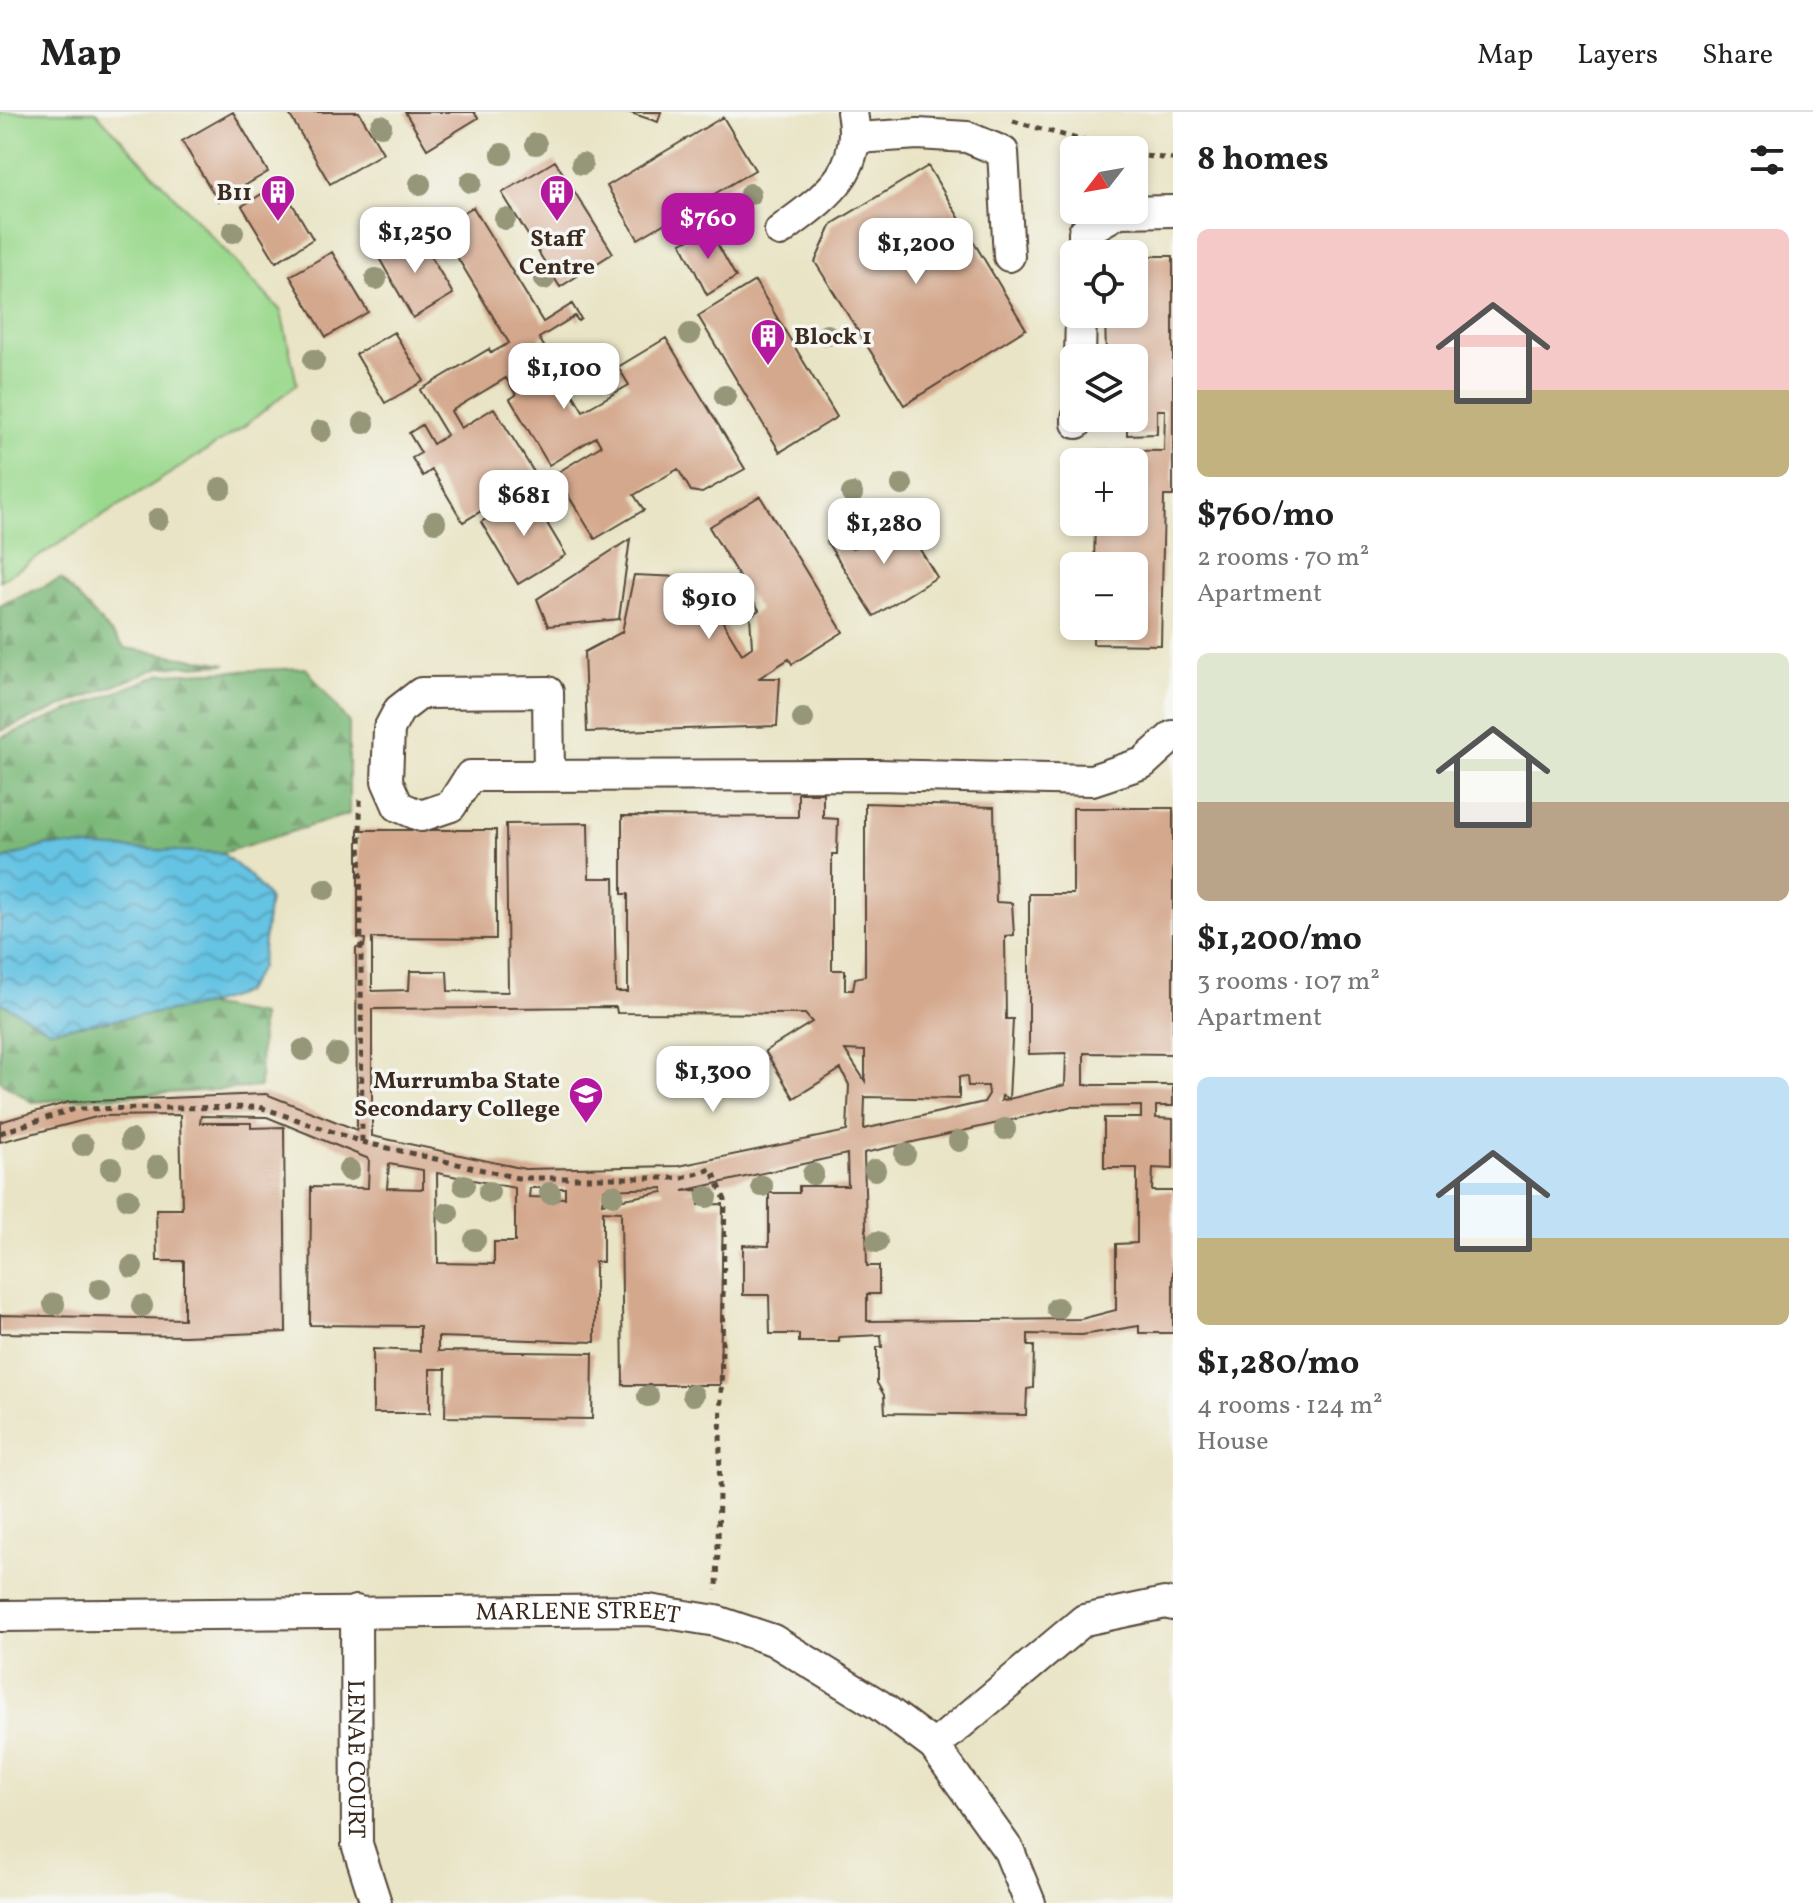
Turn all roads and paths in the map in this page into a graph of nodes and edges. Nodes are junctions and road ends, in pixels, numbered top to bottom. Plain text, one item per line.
1 (1001, 118) dead end
2 (854, 125) edge
3 (1066, 136) edge
4 (1148, 156) edge
5 (1173, 159) edge
6 (1173, 211) edge
7 (780, 231) dead end
8 (1084, 240) edge
9 (1009, 256) dead end
10 (1173, 736) edge
11 (549, 776) junction
12 (360, 791) dead end
13 (0, 1133) edge
14 (362, 1142) junction
15 (1173, 1605) edge
16 (356, 1611) junction
17 (0, 1616) edge
18 (716, 1621) junction
19 (934, 1746) junction
20 (376, 1903) edge
21 (1030, 1903) edge

1 - 3 path
2 - 7 street
2 - 9 street
4 - 5 path
6 - 8 street
10 - 11 street
11 - 11 street
12 - 14 path
13 - 14 path
14 - 18 path
15 - 19 street
16 - 17 street, MARLENE STREET
16 - 18 street, MARLENE STREET
16 - 20 street, LENAE COURT
18 - 19 street, MARLENE STREET
19 - 21 street, MARLENE STREET

